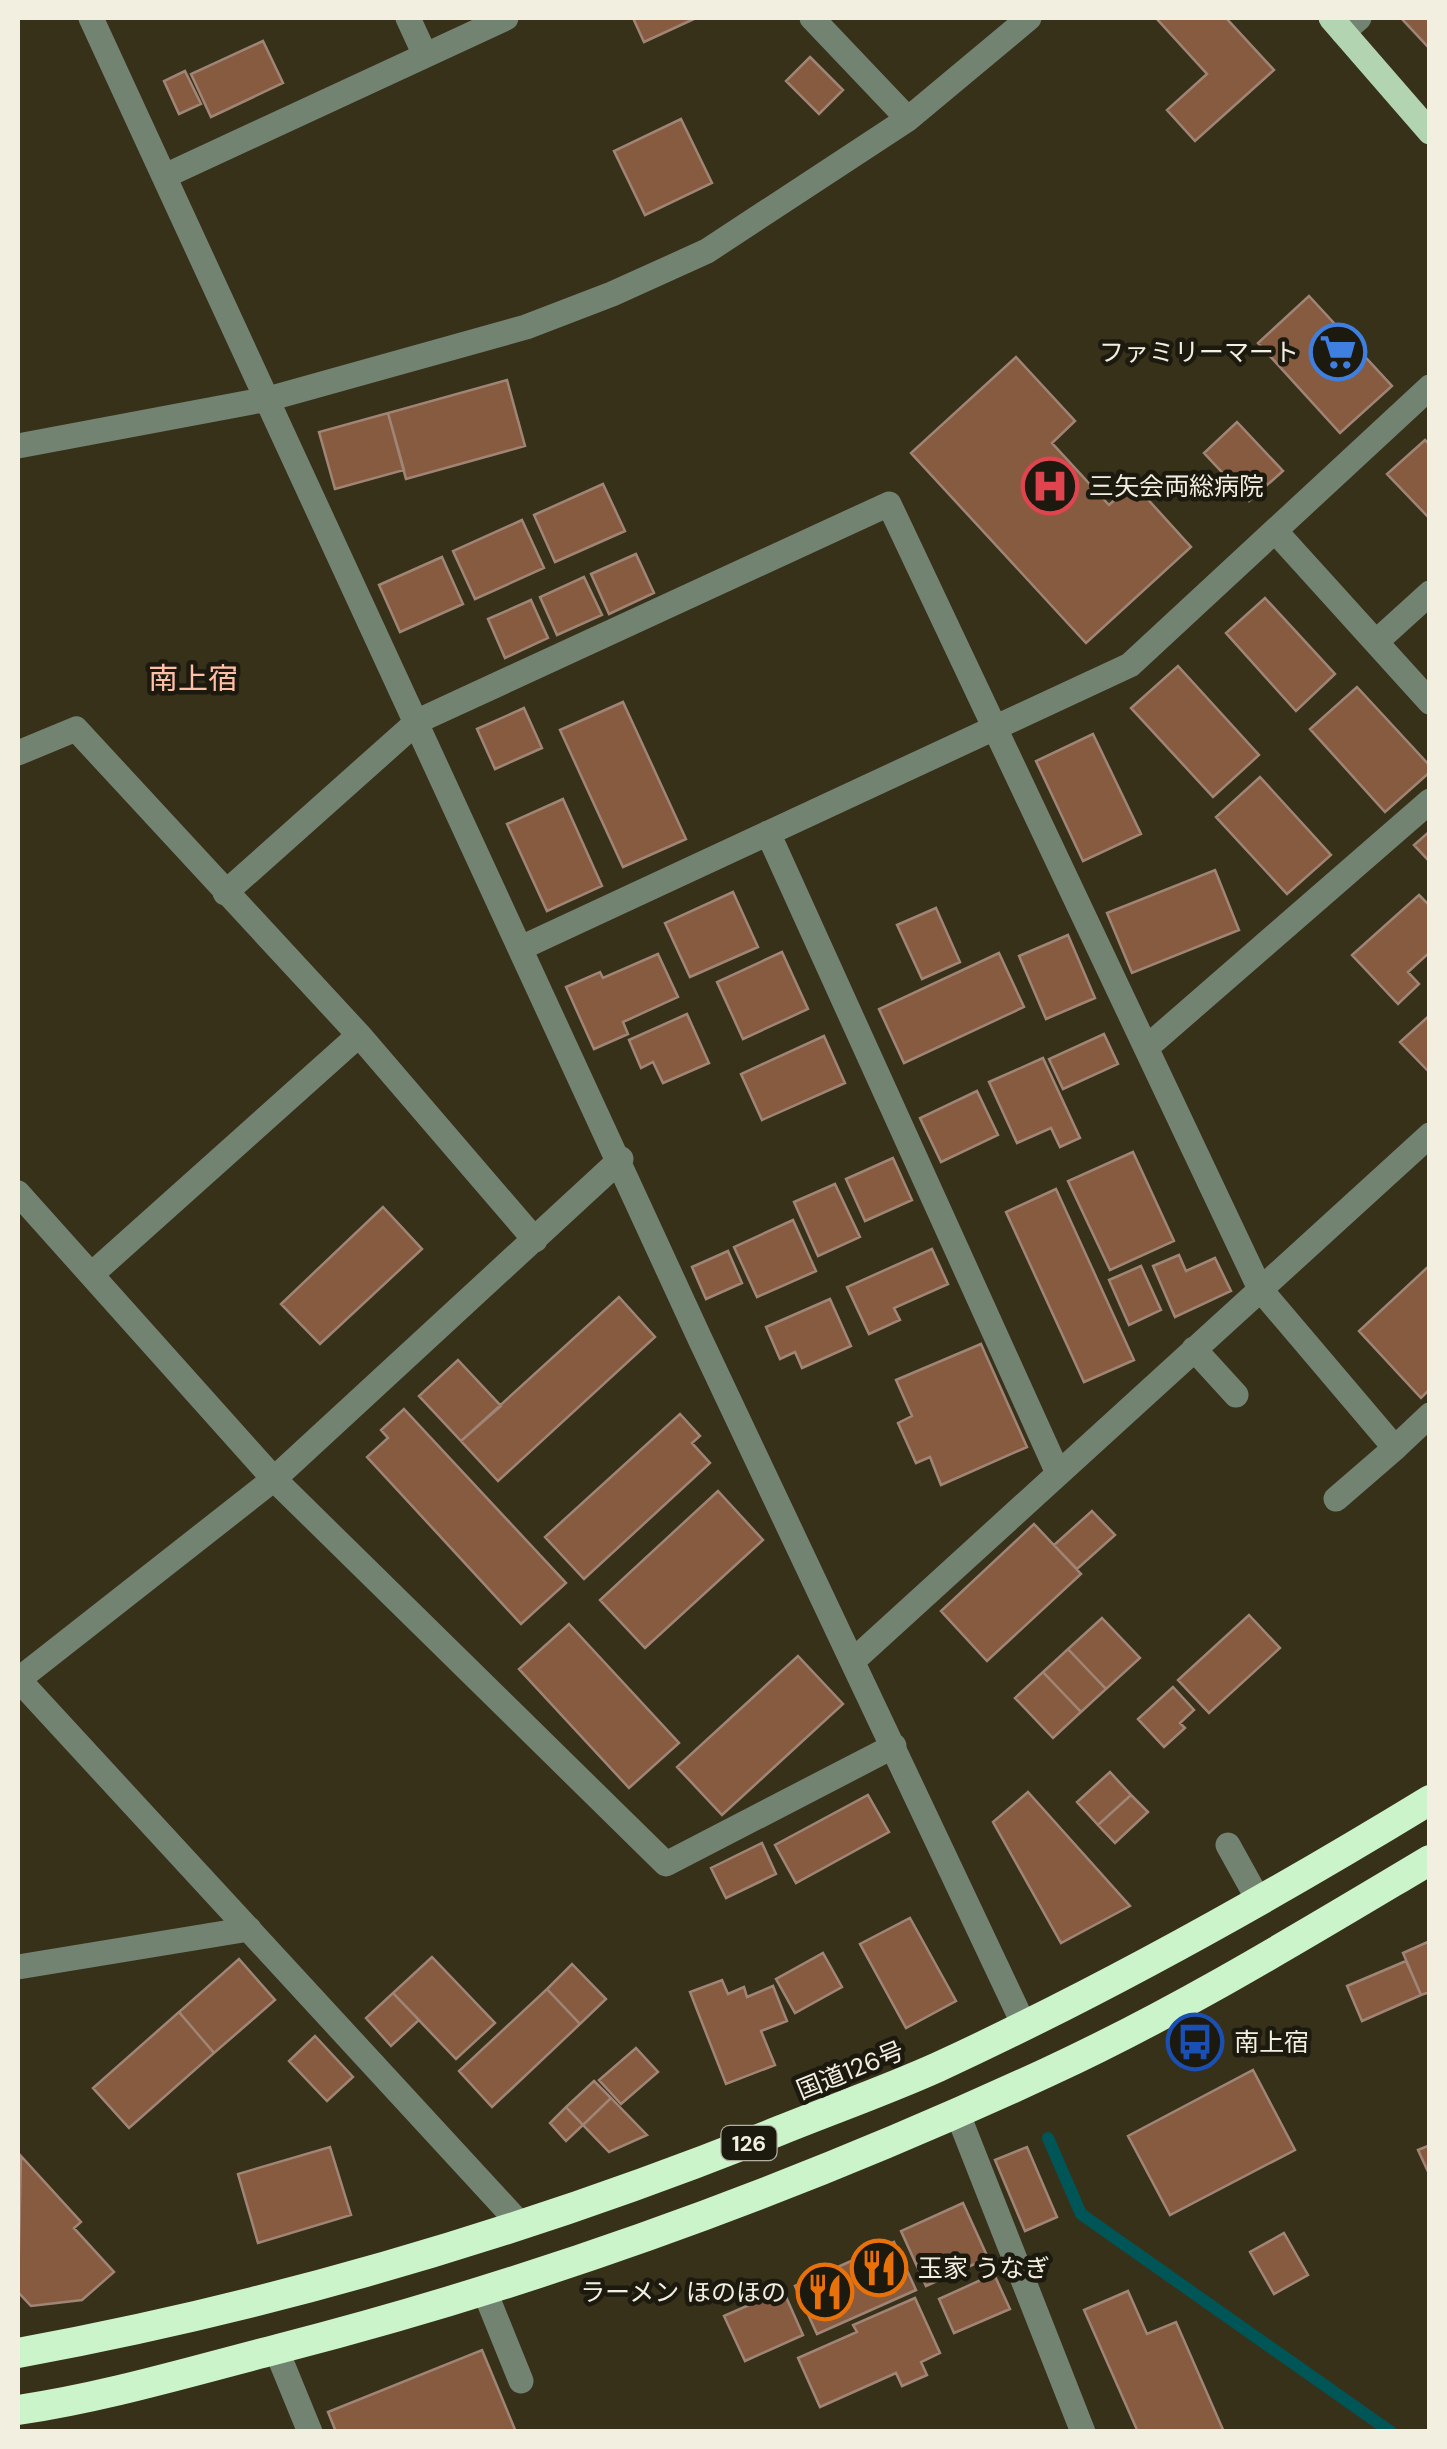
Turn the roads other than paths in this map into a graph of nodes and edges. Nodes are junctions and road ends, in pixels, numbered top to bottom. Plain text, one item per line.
1 (91, 18) edge
2 (408, 18) edge
3 (506, 18) edge
4 (812, 18) edge
5 (1029, 18) edge
6 (1344, 22) edge
7 (425, 55) junction
8 (908, 119) junction
9 (1430, 132) edge
10 (165, 176) junction
11 (1430, 388) edge
12 (268, 398) junction
13 (18, 446) edge
14 (1276, 532) junction
15 (1430, 593) edge
16 (1376, 642) junction
17 (1430, 702) edge
18 (418, 721) junction
19 (994, 727) junction
20 (18, 753) edge
21 (1430, 800) edge
22 (768, 834) junction
23 (225, 893) junction
24 (524, 948) junction
25 (359, 1035) junction
26 (1146, 1048) junction
27 (1430, 1135) edge
28 (621, 1158) junction
29 (19, 1198) edge
30 (535, 1240) junction
31 (92, 1274) junction
32 (1260, 1289) junction
33 (1194, 1349) junction
34 (1236, 1395) dead end
35 (1430, 1415) edge
36 (1395, 1448) junction
37 (1058, 1473) junction
38 (274, 1479) junction
39 (1336, 1500) dead end
40 (854, 1660) junction
41 (18, 1679) edge
42 (894, 1746) junction
43 (1430, 1800) edge
44 (1228, 1845) dead end
45 (1430, 1860) edge
46 (1260, 1901) junction
47 (249, 1929) junction
48 (18, 1966) edge
49 (1024, 2025) junction
50 (957, 2112) junction
51 (522, 2226) junction
52 (486, 2292) junction
53 (276, 2349) junction
54 (18, 2353) edge
55 (521, 2381) dead end
56 (18, 2410) edge
57 (310, 2432) edge
58 (1083, 2432) edge

1 - 10 street
2 - 7 street
3 - 7 street
4 - 8 street
5 - 8 street
6 - 9 main road
7 - 10 street
8 - 12 street
10 - 12 street
11 - 14 street
12 - 13 street
12 - 18 street
14 - 16 street
14 - 19 street
15 - 16 street
16 - 17 street
18 - 19 street
18 - 23 street
18 - 24 street
19 - 22 street
19 - 26 street
20 - 23 street
21 - 26 street
22 - 24 street
22 - 37 street
23 - 25 street
24 - 28 street
25 - 30 street
25 - 31 street
26 - 32 street
27 - 32 street
28 - 30 street
28 - 40 street
29 - 31 street
30 - 38 street
31 - 38 street
32 - 33 street
32 - 36 street
33 - 34 street
33 - 37 street
35 - 36 street
36 - 39 street
37 - 40 street
38 - 41 street
38 - 42 street
40 - 42 street
41 - 47 street
42 - 49 street
43 - 46 highway, 国道126号 / 126
44 - 46 street
45 - 50 highway, 126
46 - 49 highway, 国道126号 / 126
47 - 48 street
47 - 51 street
49 - 51 highway, 国道126号 / 126
50 - 52 highway, 126
50 - 58 street
51 - 54 highway, 国道126号 / 126
52 - 53 highway, 126
52 - 55 street
53 - 56 highway, 126
53 - 57 street

